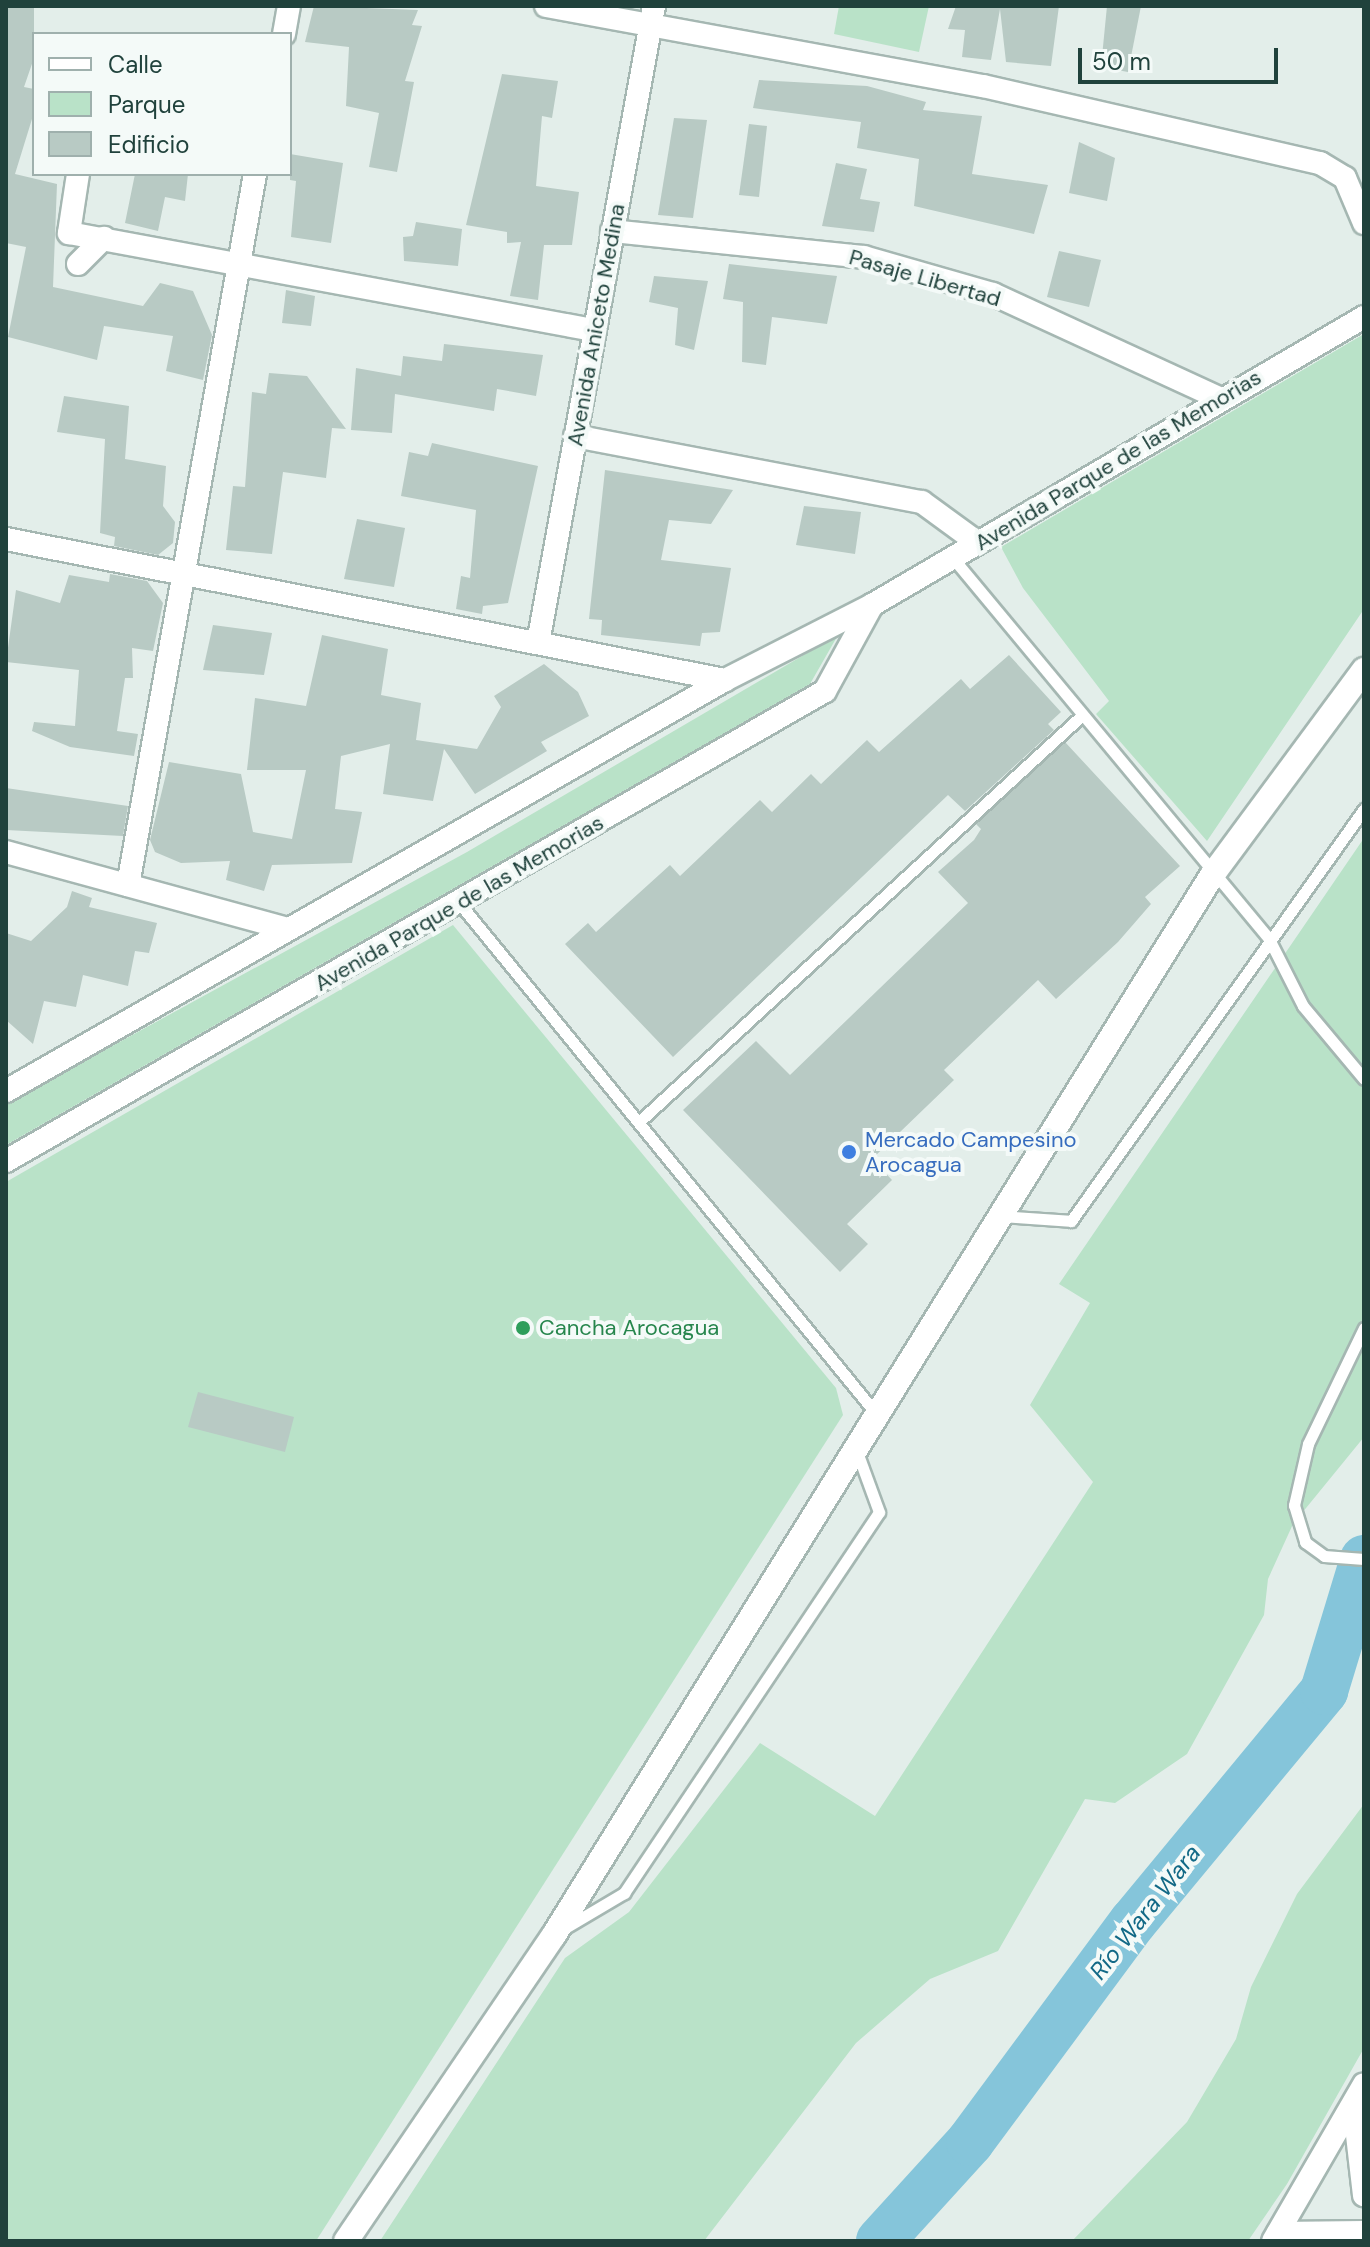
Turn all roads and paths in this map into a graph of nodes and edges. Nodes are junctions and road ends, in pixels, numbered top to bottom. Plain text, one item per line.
1 (289, 6) edge
2 (546, 6) edge
3 (652, 16) edge
4 (284, 32) edge
5 (78, 176) edge
6 (255, 176) edge
7 (1364, 223) edge
8 (612, 231) junction
9 (104, 238) junction
10 (78, 264) dead end
11 (237, 264) junction
12 (1364, 317) edge
13 (593, 330) junction
14 (1219, 398) junction
15 (575, 436) junction
16 (6, 539) edge
17 (978, 543) junction
18 (952, 557) junction
19 (189, 572) junction
20 (872, 605) junction
21 (538, 643) junction
22 (1364, 670) edge
23 (725, 680) junction
24 (1079, 718) junction
25 (1364, 809) edge
26 (6, 852) edge
27 (1213, 874) junction
28 (128, 885) junction
29 (460, 904) junction
30 (288, 929) junction
31 (1269, 939) junction
32 (1364, 1079) edge
33 (6, 1091) edge
34 (642, 1119) junction
35 (6, 1161) edge
36 (1000, 1216) junction
37 (1364, 1328) edge
38 (874, 1411) junction
39 (853, 1443) junction
40 (1364, 1559) edge
41 (554, 1935) junction
42 (1364, 2084) edge
43 (1354, 2109) junction
44 (1364, 2195) edge
45 (1364, 2232) edge
46 (1276, 2237) edge
47 (346, 2241) edge

1 - 4 street
2 - 3 street
3 - 7 street
3 - 8 street, Avenida Aniceto Medina
5 - 9 street
6 - 11 street
8 - 13 street, Avenida Aniceto Medina
8 - 14 street, Pasaje Libertad
9 - 10 street
9 - 11 street
11 - 13 street
11 - 19 street
12 - 14 street, Avenida Parque de las Memorias
13 - 15 street, Avenida Aniceto Medina
14 - 17 street, Avenida Parque de las Memorias
15 - 17 street
15 - 21 street, Avenida Aniceto Medina
16 - 19 street
17 - 18 street, Avenida Parque de las Memorias
18 - 20 street, Avenida Parque de las Memorias
18 - 24 lane
19 - 21 street
19 - 28 street
20 - 23 street, Avenida Parque de las Memorias
20 - 29 street, Avenida Parque de las Memorias
21 - 23 street
22 - 27 street
23 - 30 street, Avenida Parque de las Memorias
24 - 27 lane
24 - 34 lane
25 - 31 lane
26 - 28 street
27 - 31 lane
27 - 36 street
28 - 30 street
29 - 34 lane
29 - 35 street, Avenida Parque de las Memorias
30 - 33 street, Avenida Parque de las Memorias
31 - 32 lane
31 - 36 lane
34 - 38 lane
36 - 38 street
37 - 40 lane
38 - 39 street
39 - 41 street
39 - 41 lane
41 - 47 street
42 - 43 street
43 - 44 street
43 - 46 street
45 - 46 street

